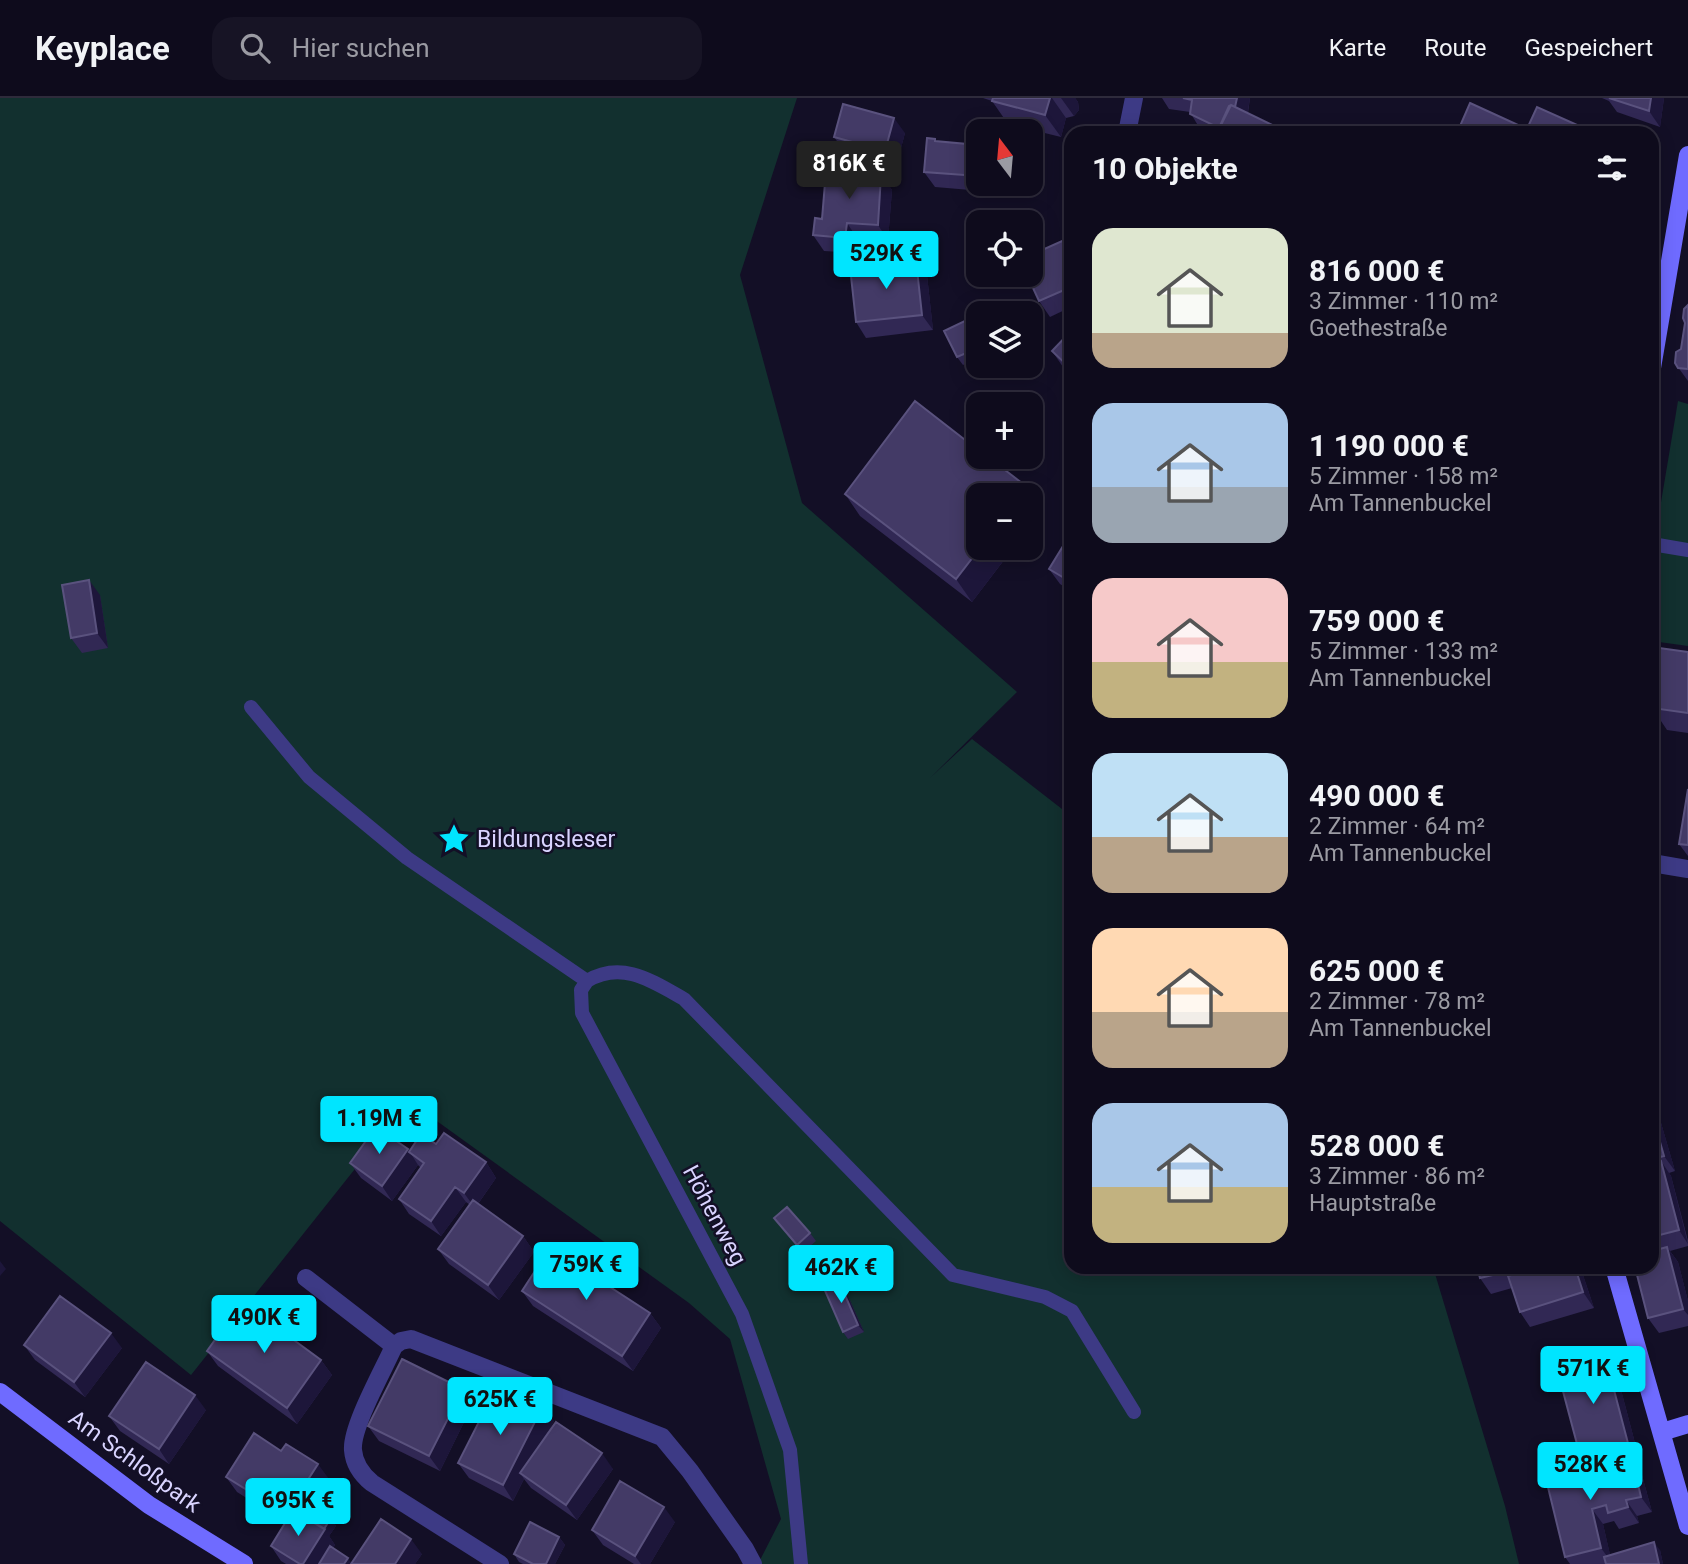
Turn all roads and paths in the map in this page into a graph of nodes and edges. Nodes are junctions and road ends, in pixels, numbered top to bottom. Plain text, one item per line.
1 (1134, 98) edge
2 (1129, 126) edge
3 (1688, 155) edge
4 (1659, 327) edge
5 (1659, 545) edge
6 (1688, 550) edge
7 (251, 707) dead end
8 (1659, 864) edge
9 (1688, 869) edge
10 (587, 981) junction
11 (1616, 1274) edge
12 (306, 1278) dead end
13 (394, 1346) junction
14 (0, 1392) edge
15 (1134, 1412) dead end
16 (1688, 1424) edge
17 (1662, 1432) junction
18 (1688, 1525) edge
19 (244, 1564) edge
20 (500, 1564) edge
21 (753, 1564) edge
22 (801, 1564) edge

1 - 2 street
3 - 4 main road
5 - 6 lane
7 - 10 lane
8 - 9 street
10 - 15 lane
10 - 22 lane, Höhenweg
11 - 17 main road
12 - 13 street
13 - 20 street
13 - 21 street
14 - 19 main road, Am Schloßpark
16 - 17 main road
17 - 18 main road

